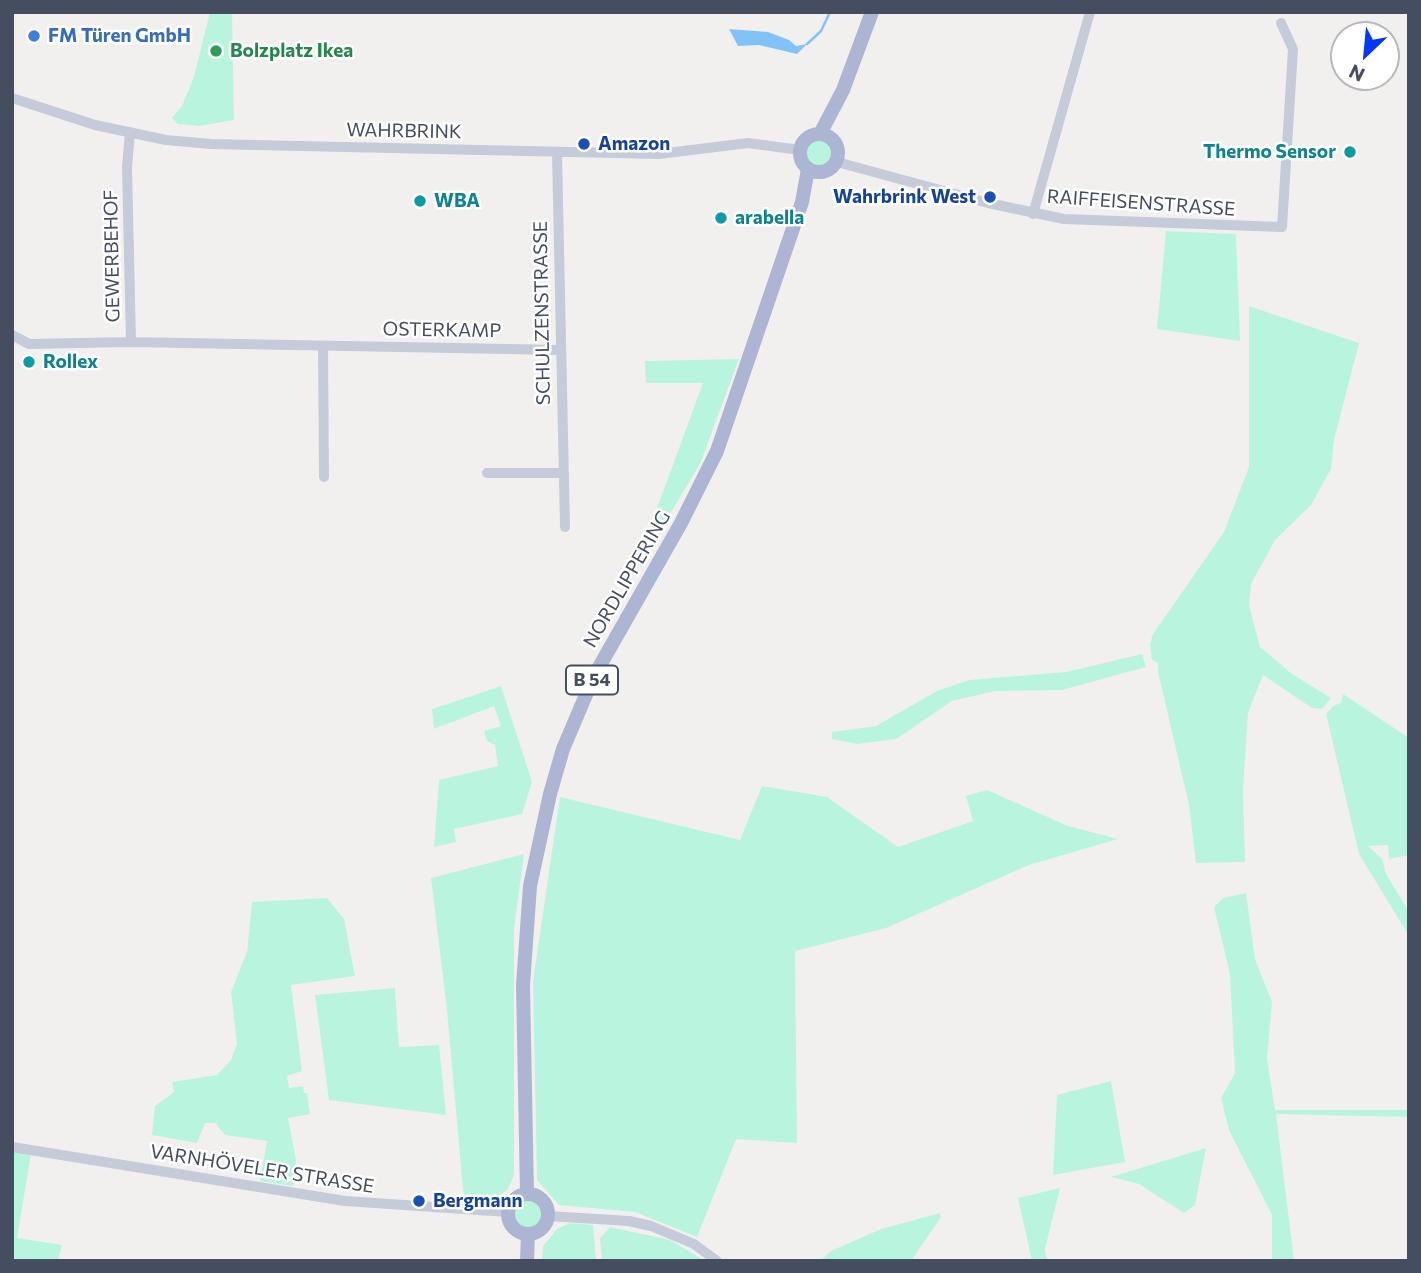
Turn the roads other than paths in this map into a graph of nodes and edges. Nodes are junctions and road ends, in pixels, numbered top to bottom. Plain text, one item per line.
1 (872, 12) edge
2 (1090, 12) edge
3 (1281, 23) dead end
4 (12, 98) edge
5 (130, 132) junction
6 (826, 136) junction
7 (800, 150) junction
8 (557, 153) junction
9 (837, 162) junction
10 (814, 171) junction
11 (1033, 214) junction
12 (12, 335) edge
13 (131, 342) junction
14 (323, 346) junction
15 (560, 350) junction
16 (487, 473) dead end
17 (564, 473) junction
18 (324, 477) dead end
19 (565, 527) dead end
20 (12, 1147) edge
21 (527, 1194) junction
22 (508, 1212) junction
23 (548, 1216) junction
24 (528, 1234) junction
25 (527, 1261) edge
26 (717, 1261) edge

1 - 6 main road
2 - 11 street
3 - 11 street, RAIFFEISENSTRASSE
4 - 5 street, WAHRBRINK
5 - 8 street, WAHRBRINK
5 - 13 street, GEWERBEHOF
6 - 7 main road
6 - 9 main road
7 - 8 street, WAHRBRINK
7 - 10 main road
8 - 15 street, SCHULZENSTRASSE
9 - 10 main road
9 - 11 street, RAIFFEISENSTRASSE
10 - 21 main road, NORDLIPPERING / B 54
12 - 13 street, GEWERBEHOF
13 - 14 street, OSTERKAMP
14 - 15 street, OSTERKAMP
14 - 18 street
15 - 17 street, SCHULZENSTRASSE
16 - 17 street
17 - 19 street, SCHULZENSTRASSE
20 - 22 street, VARNHÖVELER STRASSE
21 - 22 main road
21 - 23 main road
22 - 24 main road
23 - 24 main road
23 - 26 street
24 - 25 main road

